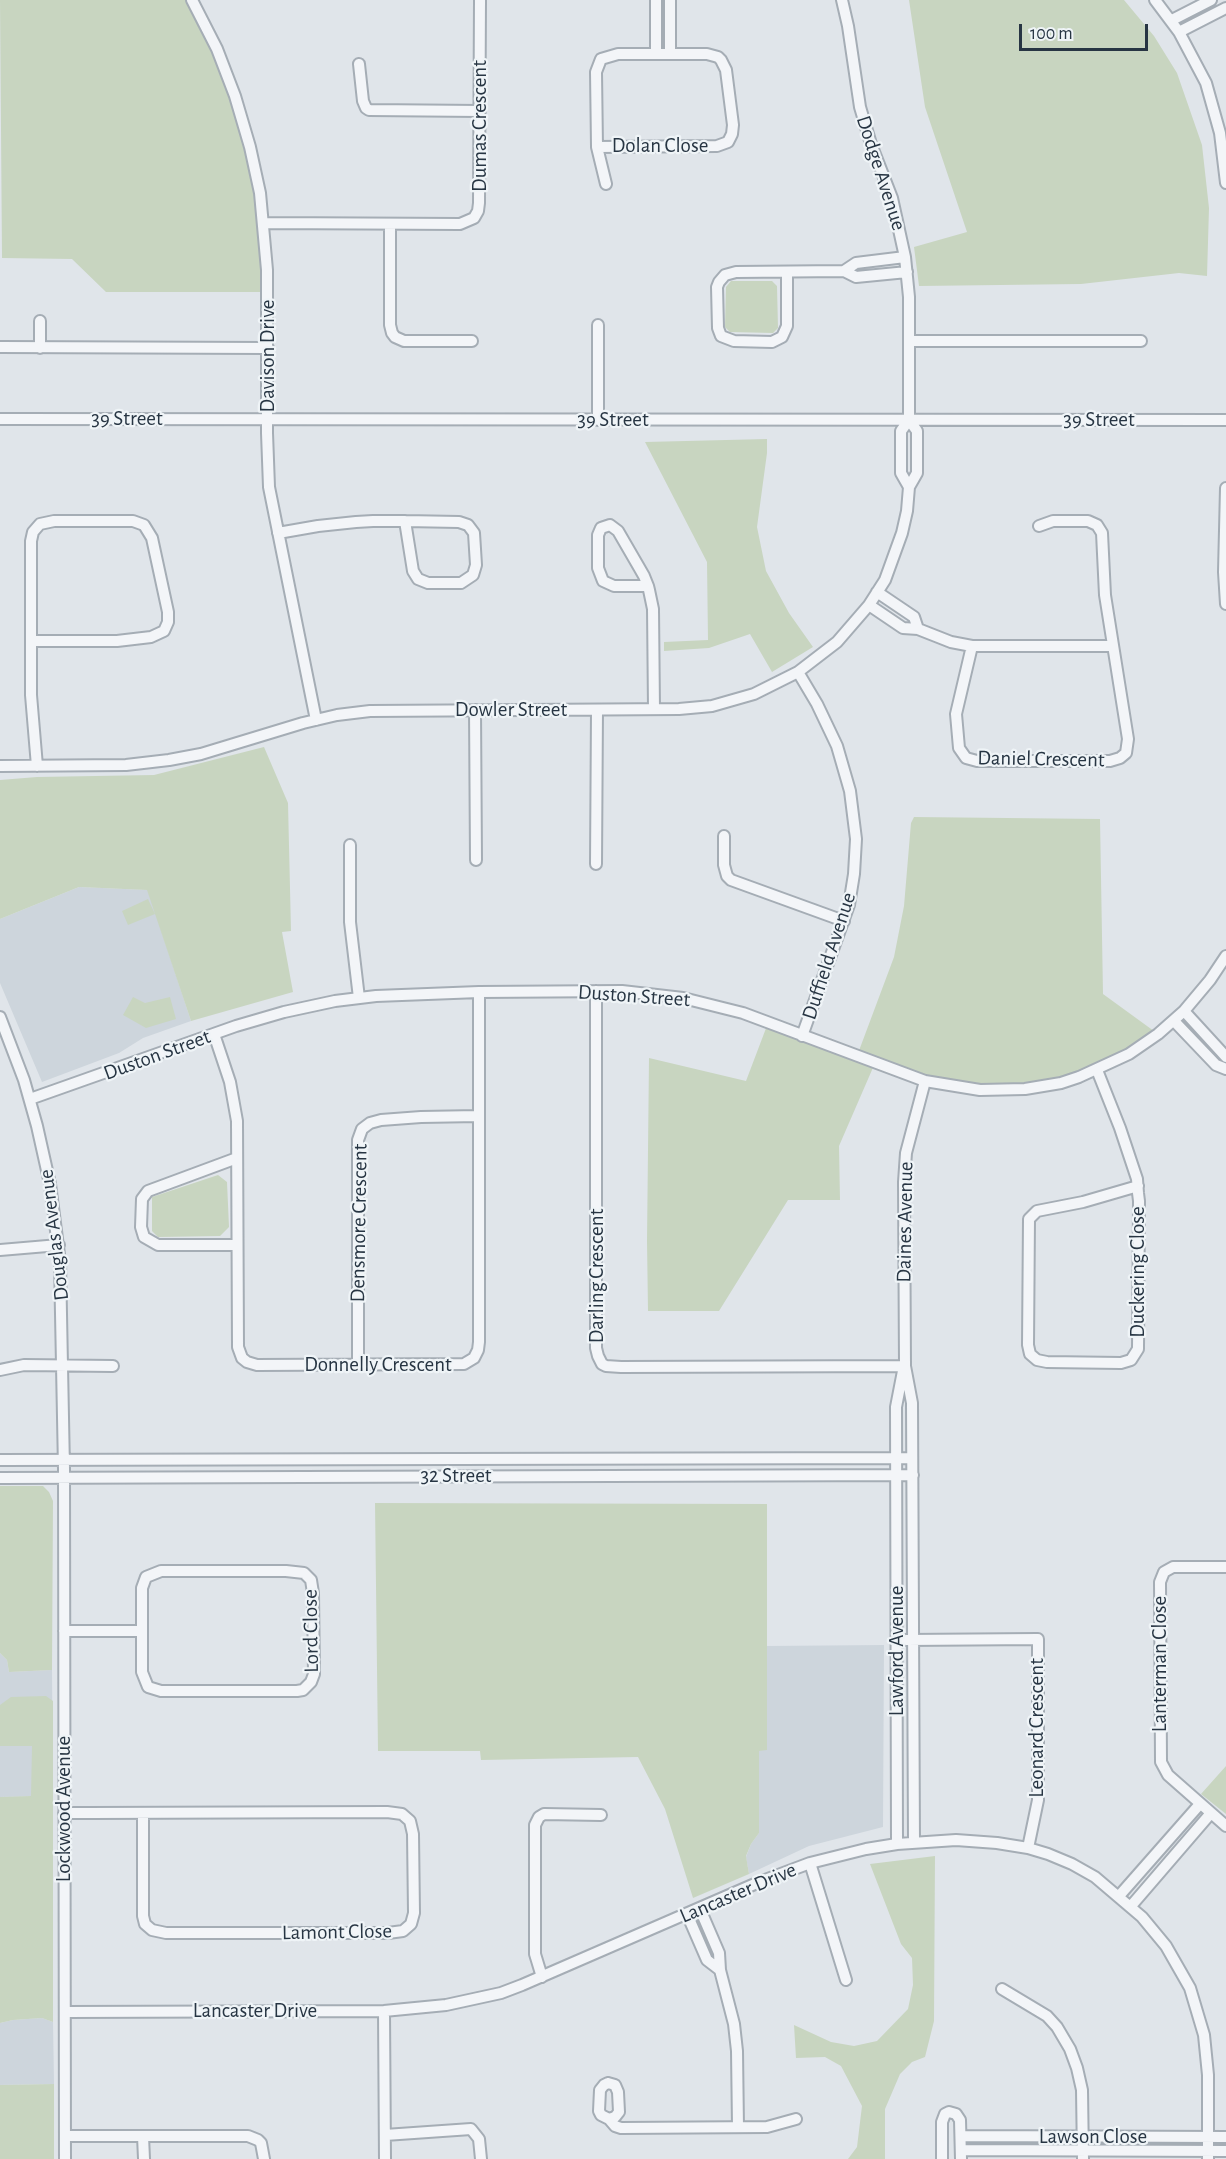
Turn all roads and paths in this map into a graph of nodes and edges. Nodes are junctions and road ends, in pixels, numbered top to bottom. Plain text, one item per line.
1 (480, 0) edge
2 (656, 0) edge
3 (670, 0) edge
4 (842, 0) edge
5 (1155, 0) edge
6 (1210, 0) edge
7 (196, 1) edge
8 (1226, 8) edge
9 (1172, 20) junction
10 (1179, 32) junction
11 (656, 54) junction
12 (670, 54) junction
13 (359, 64) dead end
14 (480, 111) junction
15 (597, 147) junction
16 (1226, 183) edge
17 (606, 184) dead end
18 (264, 223) junction
19 (390, 224) junction
20 (905, 258) junction
21 (844, 270) junction
22 (787, 272) junction
23 (907, 272) junction
24 (40, 321) dead end
25 (598, 325) dead end
26 (472, 341) dead end
27 (909, 341) junction
28 (1141, 341) dead end
29 (0, 347) edge
30 (40, 348) junction
31 (268, 348) junction
32 (0, 419) edge
33 (267, 420) junction
34 (598, 420) junction
35 (909, 420) junction
36 (1226, 420) edge
37 (909, 488) junction
38 (1226, 488) edge
39 (1225, 519) edge
40 (405, 521) junction
41 (1039, 526) dead end
42 (279, 534) junction
43 (648, 585) junction
44 (877, 592) junction
45 (1226, 604) edge
46 (868, 605) junction
47 (918, 629) junction
48 (31, 641) junction
49 (972, 646) junction
50 (1112, 646) junction
51 (798, 672) junction
52 (654, 709) junction
53 (475, 710) junction
54 (597, 710) junction
55 (316, 720) junction
56 (0, 766) edge
57 (37, 766) junction
58 (724, 836) dead end
59 (350, 845) dead end
60 (476, 860) dead end
61 (596, 864) dead end
62 (844, 921) junction
63 (1226, 956) edge
64 (596, 991) junction
65 (479, 992) junction
66 (359, 998) junction
67 (1184, 1011) junction
68 (0, 1017) edge
69 (1174, 1021) junction
70 (214, 1034) junction
71 (802, 1036) junction
72 (1226, 1057) edge
73 (1226, 1069) edge
74 (1097, 1070) junction
75 (926, 1081) junction
76 (30, 1099) junction
77 (478, 1116) junction
78 (237, 1158) junction
79 (1138, 1186) junction
80 (58, 1245) junction
81 (237, 1245) junction
82 (0, 1251) edge
83 (358, 1364) junction
84 (63, 1365) junction
85 (113, 1366) dead end
86 (905, 1366) junction
87 (0, 1370) edge
88 (896, 1458) junction
89 (912, 1458) junction
90 (0, 1460) edge
91 (64, 1460) junction
92 (896, 1475) junction
93 (913, 1475) junction
94 (0, 1478) edge
95 (64, 1478) junction
96 (1226, 1567) edge
97 (64, 1631) junction
98 (142, 1631) junction
99 (897, 1640) junction
100 (913, 1640) junction
101 (1200, 1804) junction
102 (64, 1813) junction
103 (143, 1813) junction
104 (1211, 1813) junction
105 (601, 1815) dead end
106 (1226, 1826) edge
107 (914, 1842) junction
108 (897, 1844) junction
109 (1028, 1848) junction
110 (810, 1863) junction
111 (1119, 1896) junction
112 (1131, 1906) junction
113 (700, 1909) junction
114 (687, 1914) junction
115 (720, 1970) junction
116 (542, 1977) junction
117 (846, 1980) dead end
118 (1002, 1989) dead end
119 (384, 2011) junction
120 (66, 2012) junction
121 (609, 2119) dead end
122 (796, 2119) dead end
123 (738, 2127) junction
124 (385, 2135) junction
125 (65, 2136) junction
126 (143, 2136) junction
127 (961, 2136) junction
128 (1021, 2137) junction
129 (1083, 2137) junction
130 (1145, 2137) junction
131 (1208, 2137) junction
132 (1226, 2137) edge
133 (1021, 2151) junction
134 (1144, 2151) junction
135 (1226, 2151) edge
136 (961, 2155) edge
137 (1083, 2155) edge
138 (1208, 2155) edge
139 (65, 2159) edge
140 (144, 2159) edge
141 (264, 2159) edge
142 (386, 2159) edge
143 (481, 2159) edge
144 (942, 2159) edge

1 - 14 street, Dumas Crescent
2 - 11 street
3 - 12 street
4 - 20 street, Dodge Avenue
5 - 9 street
6 - 9 street
7 - 18 street, Davison Drive
8 - 10 street
9 - 10 street
10 - 16 street
11 - 12 street, Dolan Close
11 - 15 street, Dolan Close
12 - 15 street, Dolan Close
13 - 14 street
14 - 19 street, Dumas Crescent
15 - 17 street, Dolan Close
18 - 19 street, Dumas Crescent
18 - 31 street, Davison Drive
19 - 26 street
20 - 21 street
20 - 23 street, Dodge Avenue
21 - 22 street
21 - 23 street
22 - 22 street
23 - 27 street, Dodge Avenue
24 - 30 street
25 - 34 street
27 - 28 street
27 - 35 street, Dodge Avenue
29 - 30 street
30 - 31 street
31 - 33 street, Davison Drive
32 - 33 street, 39 Street
33 - 34 street, 39 Street
33 - 42 street, Davison Drive
34 - 35 street, 39 Street
35 - 36 street, 39 Street
35 - 37 street, Dowler Street
35 - 37 street, Dowler Street
37 - 44 street, Dowler Street
38 - 39 street
39 - 45 street
40 - 40 street
40 - 42 street
41 - 50 street, Daniel Crescent
42 - 55 street, Davison Drive
43 - 43 street
43 - 52 street
44 - 46 street, Dowler Street
44 - 47 street
46 - 47 street
46 - 51 street, Dowler Street
47 - 49 street
48 - 48 street
48 - 57 street
49 - 50 street
49 - 50 street, Daniel Crescent
51 - 52 street, Dowler Street
51 - 62 street, Duffield Avenue
52 - 54 street, Dowler Street
53 - 54 street, Dowler Street
53 - 55 street, Dowler Street
53 - 60 street
54 - 61 street
55 - 57 street, Dowler Street
56 - 57 street, Dowler Street
58 - 62 street
59 - 66 street
62 - 71 street, Duffield Avenue
63 - 67 street, Duston Street
64 - 65 street, Duston Street
64 - 71 street, Duston Street
64 - 86 street, Darling Crescent
65 - 66 street, Duston Street
65 - 77 street, Donnelly Crescent
66 - 70 street, Duston Street
67 - 69 street, Duston Street
67 - 72 street
68 - 76 street, Douglas Avenue
69 - 73 street
69 - 74 street, Duston Street
70 - 76 street, Duston Street
70 - 78 street, Donnelly Crescent
71 - 75 street, Duston Street
74 - 75 street, Duston Street
74 - 79 street, Duckering Close
75 - 86 street, Daines Avenue
76 - 80 street, Douglas Avenue
77 - 83 street, Densmore Crescent
77 - 83 street, Donnelly Crescent
78 - 81 street, Donnelly Crescent
78 - 81 street
79 - 79 street, Duckering Close
80 - 82 street
80 - 84 street, Douglas Avenue
81 - 83 street, Donnelly Crescent
84 - 85 street
84 - 87 street
84 - 91 street, Douglas Avenue
86 - 88 street, Daines Avenue
86 - 89 street, Daines Avenue
88 - 89 street, 32 Street
88 - 91 street, 32 Street
88 - 92 street, Lawford Avenue
89 - 93 street, Daines Avenue
90 - 91 street, 32 Street
91 - 95 street, Lockwood Avenue
92 - 93 street, 32 Street
92 - 95 street, 32 Street
92 - 99 street, Lawford Avenue
93 - 100 street, Lawford Avenue
94 - 95 street, 32 Street
95 - 97 street, Lockwood Avenue
96 - 101 street, Lanterman Close
97 - 98 street
97 - 102 street, Lockwood Avenue
98 - 98 street, Lord Close
99 - 100 street, Leonard Crescent
99 - 108 street, Lawford Avenue
100 - 107 street, Lawford Avenue
100 - 109 street, Leonard Crescent
101 - 104 street, Lanterman Close
101 - 111 street
102 - 103 street, Lamont Close
102 - 120 street, Lockwood Avenue
103 - 103 street, Lamont Close
104 - 106 street, Lanterman Close
104 - 112 street
105 - 116 street
107 - 108 street, Lancaster Drive
107 - 109 street, Lancaster Drive
108 - 110 street, Lancaster Drive
109 - 111 street, Lancaster Drive
110 - 113 street, Lancaster Drive
110 - 117 street
111 - 112 street, Lancaster Drive
112 - 131 street, Lancaster Drive
113 - 114 street, Lancaster Drive
113 - 115 street
114 - 115 street
114 - 116 street, Lancaster Drive
115 - 123 street
116 - 119 street, Lancaster Drive
118 - 129 street
119 - 120 street, Lancaster Drive
119 - 124 street
120 - 125 street, Lockwood Avenue
121 - 123 street
122 - 123 street
124 - 142 street
124 - 143 street
125 - 126 street
125 - 139 street, Lockwood Avenue
126 - 140 street
126 - 141 street
127 - 128 street, Lawson Close
127 - 136 street, Lawson Close
127 - 144 street, Lawson Close
128 - 129 street, Lawson Close
128 - 133 street
129 - 130 street, Lawson Close
129 - 137 street
130 - 131 street, Lawson Close
130 - 134 street
131 - 132 street, Lawson Close
131 - 138 street, Lancaster Drive
133 - 136 street, Lawson Close
133 - 137 street, Lawson Close
134 - 137 street, Lawson Close
134 - 138 street, Lawson Close
135 - 138 street, Lawson Close

